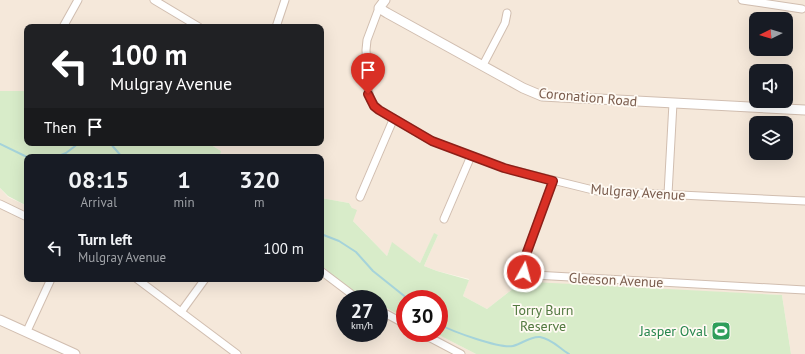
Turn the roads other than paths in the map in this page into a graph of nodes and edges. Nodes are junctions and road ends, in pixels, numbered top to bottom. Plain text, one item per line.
1 (78, 0) edge
2 (154, 0) edge
3 (285, 0) edge
4 (385, 0) edge
5 (742, 0) edge
6 (758, 1) edge
7 (379, 8) junction
8 (802, 9) dead end
9 (507, 13) dead end
10 (65, 24) edge
11 (194, 24) edge
12 (277, 24) edge
13 (483, 65) junction
14 (673, 103) junction
15 (805, 110) edge
16 (393, 120) junction
17 (471, 156) junction
18 (553, 181) junction
19 (668, 194) junction
20 (360, 197) dead end
21 (805, 201) edge
22 (0, 204) edge
23 (24, 216) edge
24 (444, 219) dead end
25 (324, 274) edge
26 (50, 282) edge
27 (141, 282) edge
28 (203, 282) edge
29 (346, 290) edge
30 (805, 290) edge
31 (181, 312) junction
32 (0, 320) edge
33 (27, 331) junction
34 (438, 342) edge
35 (75, 354) edge
36 (237, 354) edge
37 (461, 354) edge

1 - 10 street
2 - 11 street
3 - 12 street
4 - 7 street
5 - 6 street
6 - 8 street
7 - 13 street, Coronation Road
7 - 16 street, Mulgray Avenue
9 - 13 street
13 - 14 street, Coronation Road
14 - 15 street, Coronation Road
14 - 19 street
16 - 17 street, Mulgray Avenue
16 - 20 street
17 - 18 street, Mulgray Avenue
17 - 24 street
18 - 19 street, Mulgray Avenue
18 - 30 street, Gleeson Avenue
19 - 21 street, Mulgray Avenue
22 - 23 street
25 - 29 street
26 - 33 street
27 - 31 street
28 - 31 street
31 - 36 street
32 - 33 street
33 - 35 street
34 - 37 street

